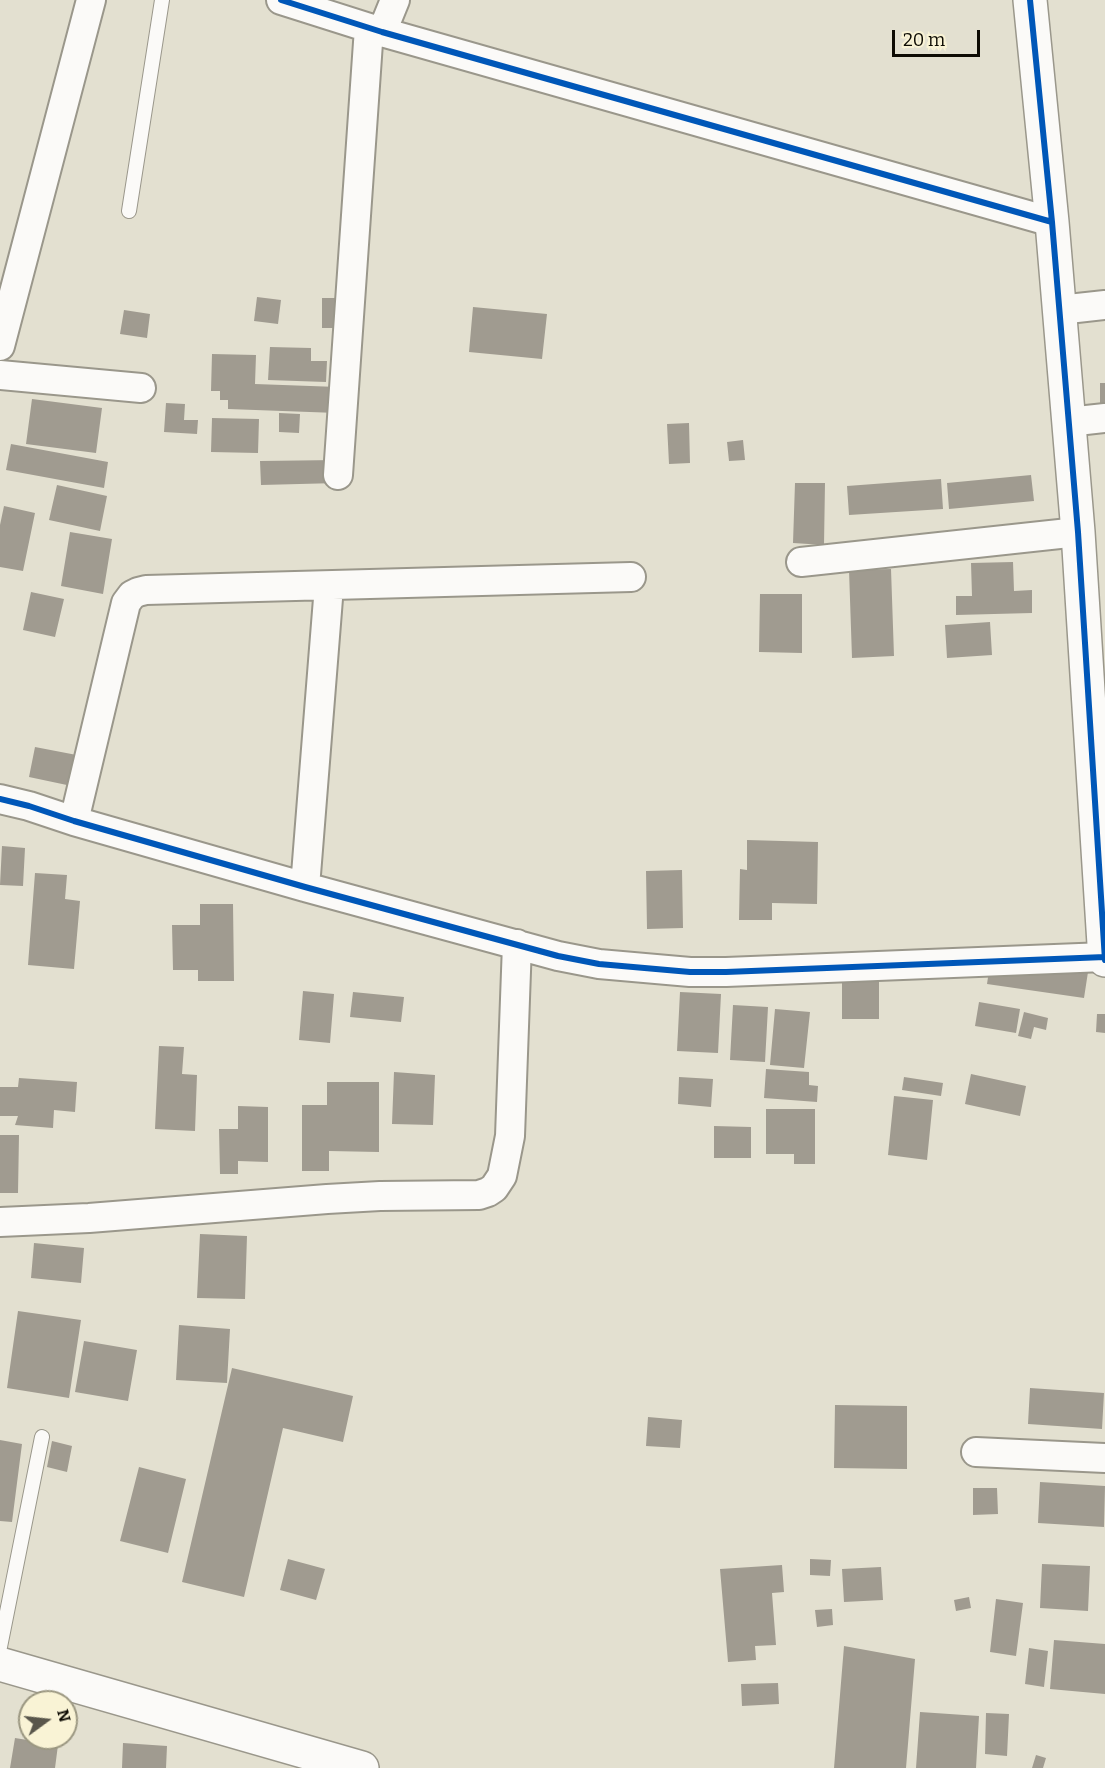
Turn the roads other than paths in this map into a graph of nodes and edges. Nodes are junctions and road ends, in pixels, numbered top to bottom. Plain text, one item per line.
1 (91, 0) edge
2 (162, 0) edge
3 (281, 0) edge
4 (395, 0) edge
5 (1030, 0) edge
6 (376, 30) junction
7 (129, 211) dead end
8 (1052, 222) junction
9 (1105, 305) edge
10 (1059, 310) junction
11 (0, 346) edge
12 (0, 375) edge
13 (141, 388) dead end
14 (1105, 418) edge
15 (1068, 422) junction
16 (339, 476) dead end
17 (1077, 531) junction
18 (801, 562) dead end
19 (631, 577) dead end
20 (329, 586) junction
21 (0, 799) edge
22 (74, 821) junction
23 (305, 887) junction
24 (516, 944) junction
25 (1105, 959) edge
26 (0, 1222) edge
27 (42, 1437) dead end
28 (976, 1452) dead end
29 (1105, 1458) edge
30 (0, 1647) edge
31 (0, 1664) edge
32 (362, 1768) edge

1 - 11 street
2 - 7 lane
3 - 6 street
4 - 6 street
5 - 8 street
6 - 8 street
6 - 16 street
8 - 10 street
9 - 10 street
10 - 15 street
12 - 13 street
14 - 15 street
15 - 17 street
17 - 18 street
17 - 25 street
19 - 20 street
20 - 22 street
20 - 23 street
21 - 22 street
22 - 23 street
23 - 24 street
24 - 25 street
24 - 26 street
27 - 30 lane
28 - 29 street
31 - 32 street

